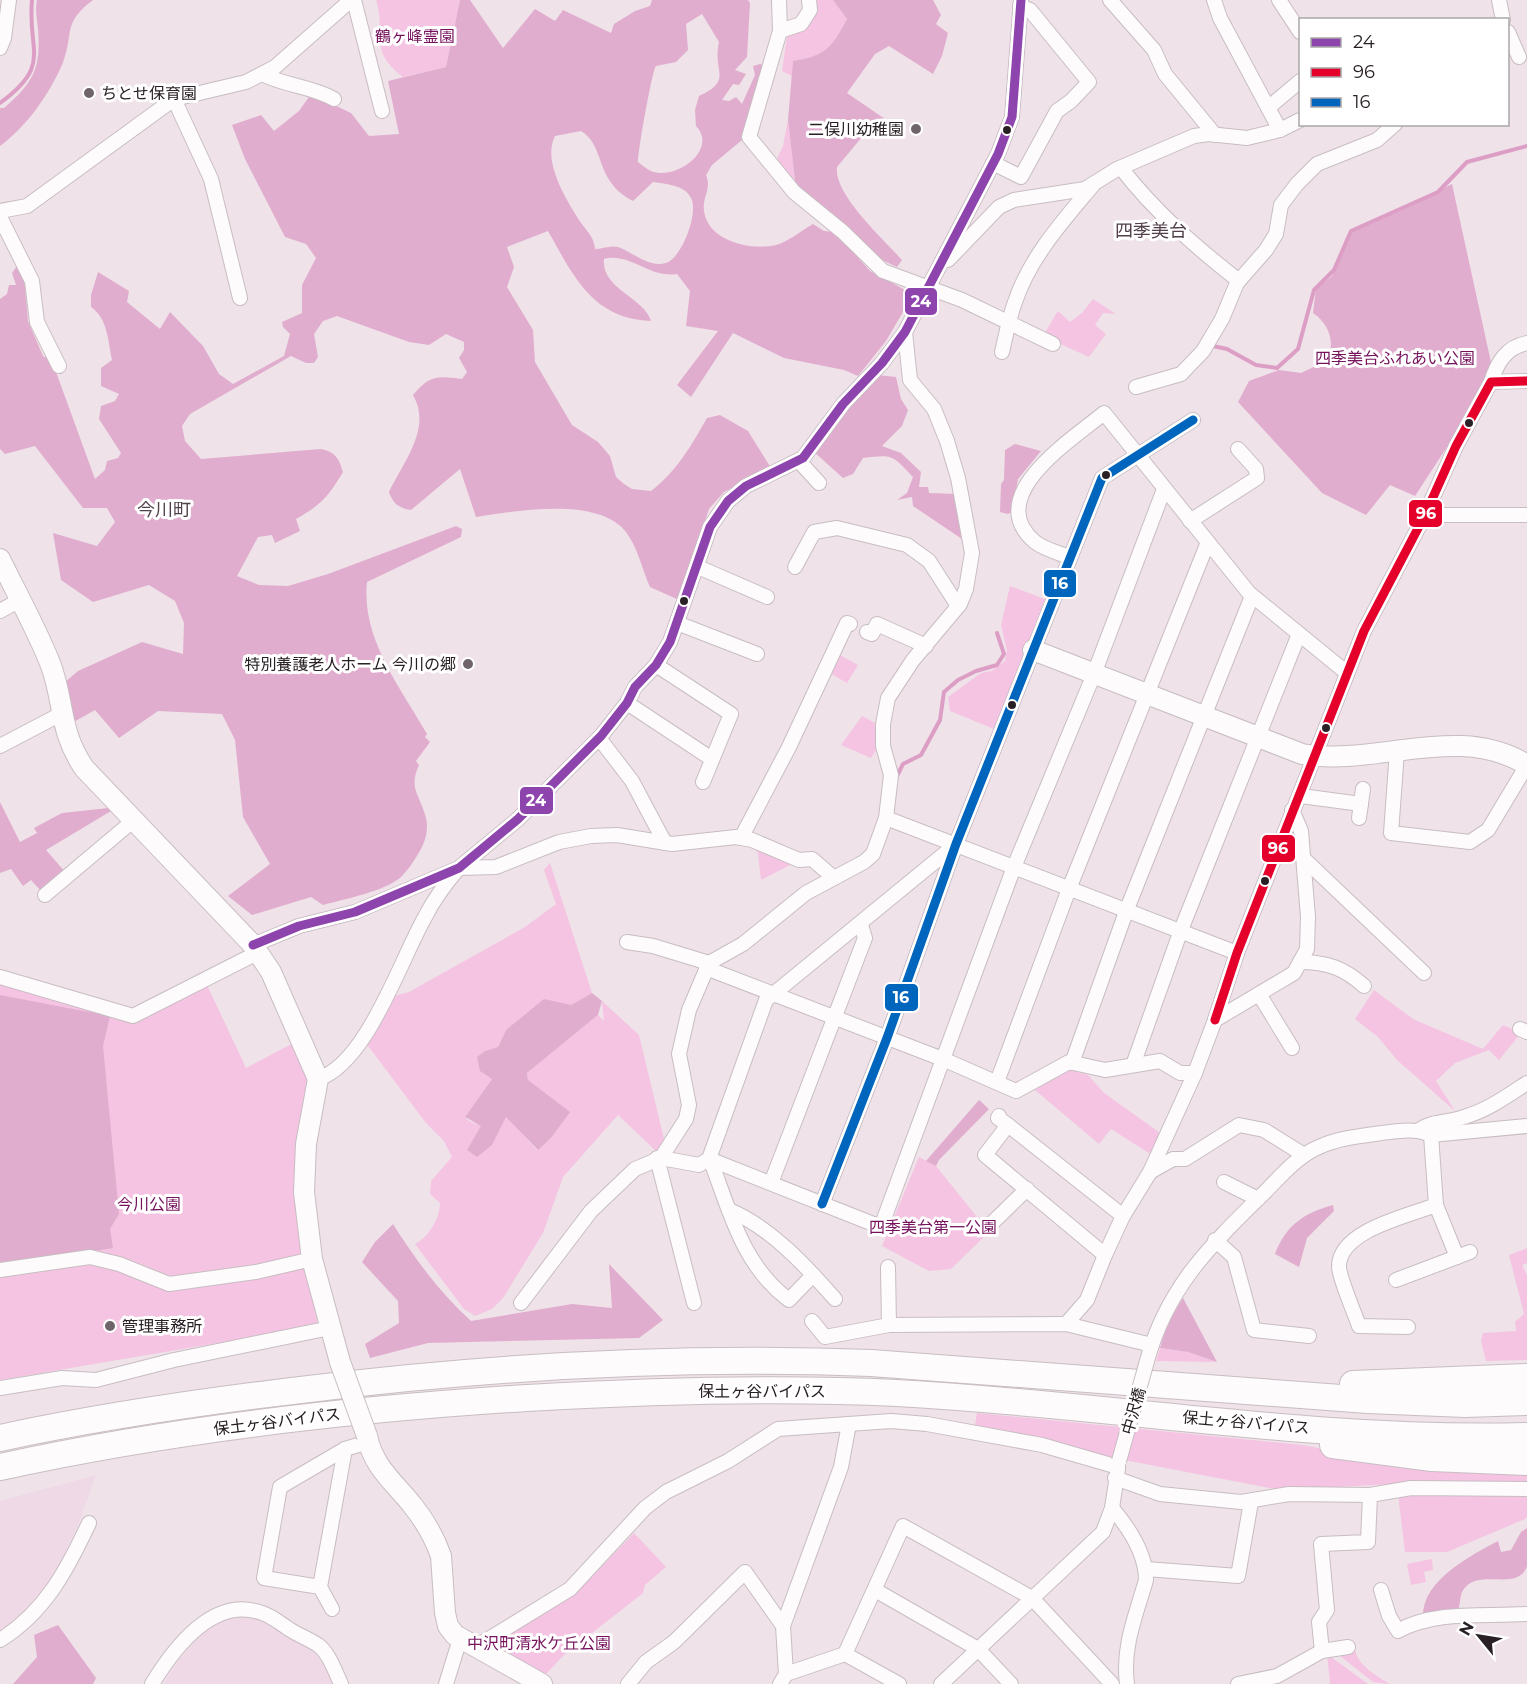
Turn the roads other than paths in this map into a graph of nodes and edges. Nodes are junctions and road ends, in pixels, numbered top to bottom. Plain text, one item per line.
1 (9, 0) edge
2 (353, 0) edge
3 (779, 0) edge
4 (809, 0) edge
5 (1110, 0) edge
6 (1214, 0) edge
7 (1280, 0) edge
8 (1499, 0) edge
9 (1020, 3) edge
10 (1503, 18) edge
11 (1299, 30) edge
12 (780, 31) junction
13 (1509, 34) edge
14 (0, 48) edge
15 (1523, 55) edge
16 (1509, 64) edge
17 (262, 74) junction
18 (1299, 82) edge
19 (174, 99) junction
20 (334, 99) dead end
21 (1268, 108) junction
22 (382, 111) dead end
23 (1299, 120) edge
24 (1393, 126) edge
25 (1280, 130) junction
26 (1215, 135) junction
27 (993, 163) junction
28 (1121, 168) junction
29 (1095, 183) junction
30 (0, 211) edge
31 (0, 217) edge
32 (937, 273) junction
33 (1239, 281) junction
34 (930, 288) junction
35 (240, 298) dead end
36 (1009, 325) junction
37 (905, 332) junction
38 (1527, 343) edge
39 (1053, 344) dead end
40 (1002, 352) dead end
41 (59, 366) dead end
42 (1527, 381) edge
43 (1487, 386) junction
44 (1136, 387) dead end
45 (1193, 420) dead end
46 (1238, 449) dead end
47 (1138, 454) junction
48 (799, 461) junction
49 (819, 483) dead end
50 (1164, 489) junction
51 (1425, 515) junction
52 (1527, 515) edge
53 (1190, 521) junction
54 (1208, 542) junction
55 (1069, 557) junction
56 (0, 559) edge
57 (698, 567) junction
58 (795, 567) dead end
59 (1252, 596) junction
60 (767, 597) dead end
61 (20, 600) junction
62 (958, 606) junction
63 (0, 611) edge
64 (677, 623) junction
65 (850, 624) dead end
66 (867, 632) dead end
67 (1299, 634) junction
68 (926, 646) junction
69 (1033, 650) junction
70 (757, 654) dead end
71 (656, 665) junction
72 (1094, 674) junction
73 (1347, 674) junction
74 (1149, 695) junction
75 (627, 703) junction
76 (61, 714) junction
77 (1204, 716) junction
78 (1258, 737) junction
79 (599, 738) junction
80 (0, 746) edge
81 (1397, 751) junction
82 (1315, 757) junction
83 (712, 759) junction
84 (1527, 765) edge
85 (703, 782) dead end
86 (1363, 789) dead end
87 (1301, 796) junction
88 (1292, 810) junction
89 (886, 818) junction
90 (134, 820) junction
91 (741, 838) junction
92 (665, 843) junction
93 (956, 844) junction
94 (1304, 858) junction
95 (1014, 867) junction
96 (459, 868) junction
97 (834, 878) junction
98 (1069, 889) junction
99 (45, 895) dead end
100 (1127, 909) junction
101 (861, 925) junction
102 (1181, 930) junction
103 (627, 942) dead end
104 (256, 949) junction
105 (1237, 953) junction
106 (1300, 962) junction
107 (708, 965) junction
108 (1424, 973) dead end
109 (0, 978) edge
110 (1364, 986) dead end
111 (773, 993) junction
112 (1259, 994) junction
113 (834, 1018) junction
114 (1215, 1020) junction
115 (887, 1038) junction
116 (1292, 1048) dead end
117 (945, 1060) junction
118 (1072, 1063) junction
119 (1133, 1065) junction
120 (1195, 1073) junction
121 (318, 1079) junction
122 (1527, 1083) edge
123 (1005, 1088) junction
124 (1527, 1126) edge
125 (1425, 1133) junction
126 (1304, 1155) junction
127 (659, 1158) junction
128 (710, 1159) junction
129 (1150, 1172) junction
130 (1224, 1182) dead end
131 (771, 1183) junction
132 (1027, 1189) junction
133 (1258, 1199) junction
134 (822, 1204) junction
135 (1436, 1205) junction
136 (729, 1209) junction
137 (1123, 1216) junction
138 (990, 1225) dead end
139 (1215, 1240) junction
140 (1105, 1255) junction
141 (312, 1259) junction
142 (888, 1267) dead end
143 (0, 1270) edge
144 (813, 1275) junction
145 (1396, 1280) dead end
146 (835, 1299) dead end
147 (521, 1303) dead end
148 (694, 1303) dead end
149 (812, 1321) dead end
150 (1066, 1324) junction
151 (889, 1325) junction
152 (1408, 1327) dead end
153 (330, 1328) junction
154 (1309, 1336) dead end
155 (1152, 1345) junction
156 (1527, 1377) edge
157 (0, 1388) edge
158 (1215, 1389) junction
159 (1527, 1402) edge
160 (1192, 1418) junction
161 (849, 1424) junction
162 (1527, 1436) edge
163 (0, 1438) edge
164 (367, 1439) junction
165 (345, 1449) junction
166 (1527, 1462) edge
167 (0, 1467) edge
168 (1118, 1469) junction
169 (1527, 1489) edge
170 (1370, 1495) junction
171 (1251, 1502) junction
172 (1112, 1508) junction
173 (89, 1523) dead end
174 (1146, 1569) junction
175 (320, 1587) junction
176 (875, 1590) junction
177 (1381, 1590) dead end
178 (1032, 1598) junction
179 (332, 1610) dead end
180 (1527, 1614) edge
181 (783, 1626) junction
182 (0, 1640) edge
183 (467, 1644) junction
184 (1348, 1647) dead end
185 (175, 1649) junction
186 (978, 1649) junction
187 (1322, 1652) junction
188 (845, 1654) junction
189 (448, 1677) edge
190 (783, 1679) edge
191 (143, 1684) edge
192 (152, 1684) edge
193 (341, 1684) edge
194 (433, 1684) edge
195 (542, 1684) edge
196 (628, 1684) edge
197 (899, 1684) edge
198 (941, 1684) edge
199 (1011, 1684) edge
200 (1112, 1684) edge
201 (1127, 1684) edge
202 (1238, 1684) edge

1 - 14 street
2 - 17 street
2 - 22 street
3 - 12 street
4 - 12 street
5 - 26 street
6 - 21 street
7 - 11 street
8 - 10 street
9 - 27 street
9 - 27 street
12 - 34 street
13 - 15 street
15 - 16 street
17 - 19 street
17 - 20 street
18 - 21 street
19 - 30 street
19 - 35 street
21 - 25 street
23 - 25 street
24 - 33 street
25 - 26 street
26 - 28 street
27 - 32 street
28 - 29 street
28 - 33 street
29 - 32 street
29 - 36 street
31 - 41 street
32 - 34 street
33 - 44 street
34 - 36 street
34 - 37 street
36 - 39 street
36 - 40 street
37 - 48 street
37 - 62 street
38 - 43 street
42 - 43 street
43 - 51 street
45 - 47 street
46 - 53 street
47 - 50 street
47 - 55 street
47 - 55 street
48 - 49 street
48 - 57 street
50 - 53 street
50 - 72 street
51 - 52 street
51 - 73 street
53 - 54 street
54 - 59 street
54 - 74 street
55 - 69 street
56 - 61 street
57 - 60 street
57 - 64 street
58 - 62 street
59 - 67 street
59 - 77 street
61 - 63 street
61 - 76 street
62 - 68 street
64 - 70 street
64 - 71 street
65 - 91 street
66 - 68 street
67 - 73 street
67 - 78 street
68 - 89 street
69 - 72 street
69 - 93 street
71 - 75 street
71 - 83 street
72 - 74 street
72 - 95 street
73 - 82 street
74 - 77 street
74 - 98 street
75 - 79 street
75 - 83 street
76 - 80 street
76 - 90 street
77 - 78 street
77 - 100 street
78 - 82 street
78 - 102 street
79 - 92 street
79 - 96 street
81 - 82 street
81 - 84 street
81 - 84 street
82 - 87 street
83 - 85 street
86 - 87 street
87 - 88 street
88 - 94 street
88 - 105 street
89 - 93 street
89 - 97 street
90 - 99 street
90 - 104 street
91 - 92 street
91 - 97 street
92 - 96 street
93 - 95 street
93 - 101 street
93 - 115 street
94 - 106 street
94 - 108 street
95 - 98 street
95 - 117 street
96 - 104 street
96 - 121 street
97 - 107 street
98 - 100 street
98 - 123 street
100 - 102 street
100 - 118 street
101 - 111 street
101 - 113 street
102 - 105 street
102 - 119 street
103 - 107 street
104 - 109 street
104 - 121 street
105 - 114 street
106 - 110 street
106 - 112 street
107 - 111 street
107 - 127 street
111 - 113 street
111 - 128 street
112 - 114 street
112 - 116 street
113 - 115 street
113 - 131 street
114 - 120 street
115 - 117 street
115 - 134 street
117 - 123 street
117 - 134 street
118 - 119 street
118 - 123 street
119 - 120 street
120 - 129 street
121 - 141 street
122 - 125 street
124 - 125 street
125 - 126 street, 中沢橋
125 - 135 street
126 - 129 street
126 - 133 street, 中沢橋
127 - 128 street
127 - 147 street
127 - 148 street
128 - 131 street
128 - 136 street
129 - 137 street
130 - 133 street
131 - 134 street
132 - 137 street
132 - 138 street
132 - 140 street
133 - 139 street, 中沢橋
135 - 145 street
135 - 152 street
136 - 144 street
136 - 144 street
137 - 140 street
139 - 154 street
139 - 155 street, 中沢橋
140 - 150 street
141 - 143 street
141 - 153 street
142 - 151 street
144 - 146 street
149 - 151 street
150 - 151 street
150 - 155 street
153 - 157 street
153 - 164 street, bridge
155 - 168 street, 中沢橋, bridge
156 - 158 highway
158 - 159 highway, 保土ヶ谷バイパス
158 - 163 highway, 保土ヶ谷バイパス
160 - 162 highway, 保土ヶ谷バイパス
160 - 166 highway
160 - 167 highway, 保土ヶ谷バイパス
161 - 168 street
161 - 181 street
161 - 183 street
164 - 165 street
164 - 183 street
165 - 175 street
165 - 175 street
168 - 171 street
168 - 172 street, 中沢橋
169 - 170 street
170 - 171 street
170 - 187 street
171 - 174 street
172 - 174 street
172 - 178 street, 中沢橋
173 - 182 street
174 - 201 street
175 - 179 street
176 - 178 street
176 - 186 street
176 - 188 street
177 - 180 street
178 - 186 street, 中沢橋
178 - 200 street
181 - 190 street
181 - 196 street
183 - 189 street
183 - 195 street
184 - 187 street
185 - 191 street
185 - 192 street
185 - 193 street
186 - 198 street, 中沢橋
186 - 199 street
187 - 202 street
188 - 190 street
188 - 197 street
189 - 194 street

